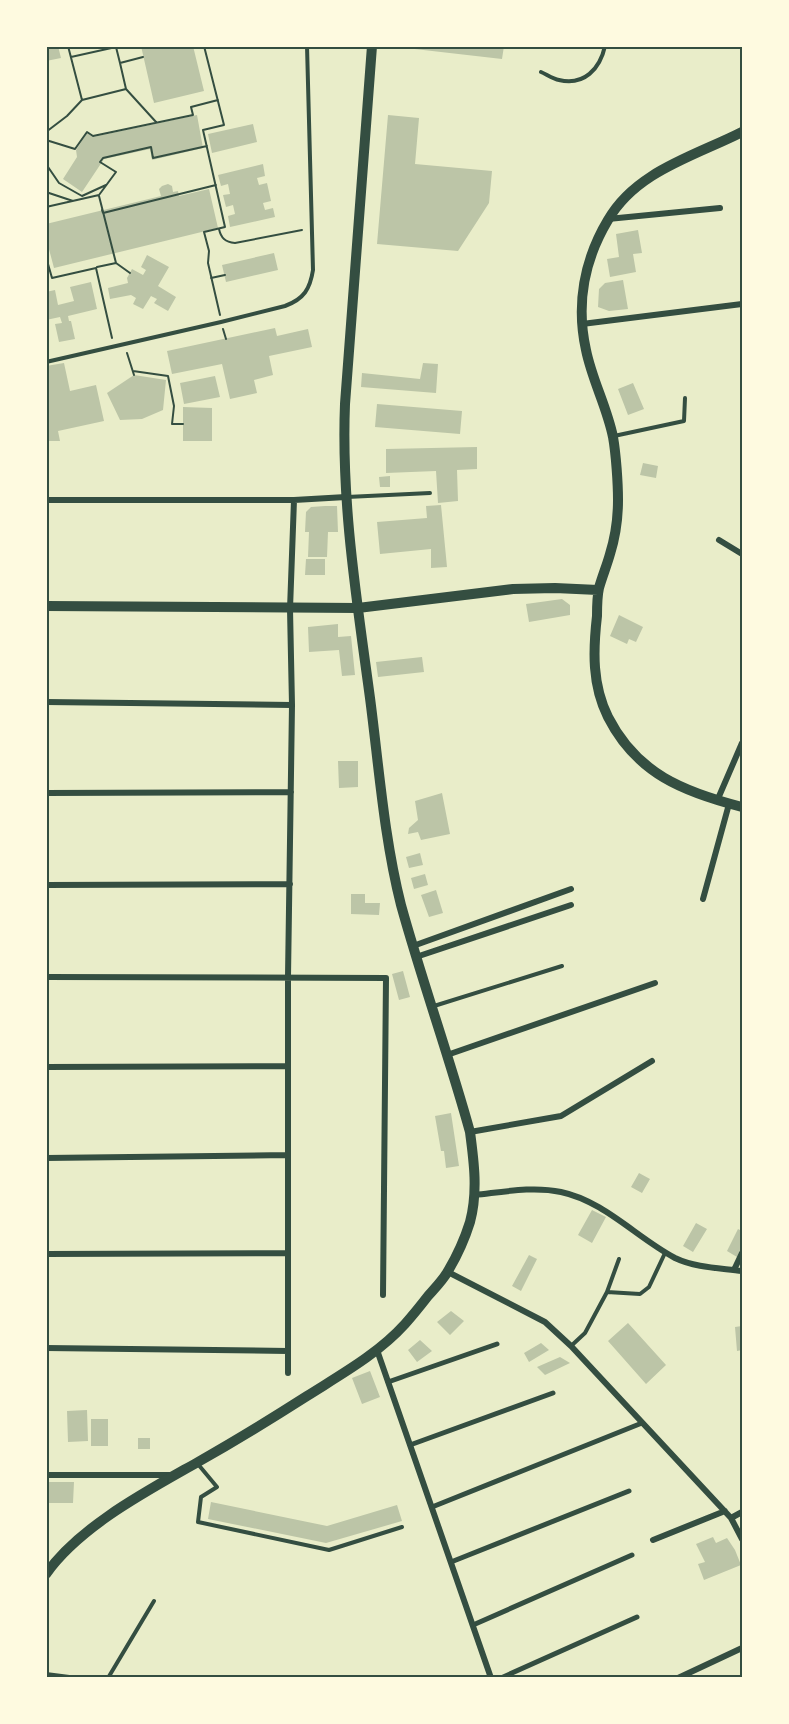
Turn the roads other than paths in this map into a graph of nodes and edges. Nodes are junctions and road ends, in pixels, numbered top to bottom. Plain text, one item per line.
1 (307, 46) edge
2 (372, 46) edge
3 (605, 46) edge
4 (541, 72) dead end
5 (742, 132) edge
6 (720, 208) dead end
7 (608, 219) junction
8 (742, 304) edge
9 (582, 324) junction
10 (46, 362) edge
11 (685, 398) dead end
12 (613, 437) junction
13 (429, 493) dead end
14 (346, 497) junction
15 (46, 500) edge
16 (294, 500) junction
17 (719, 540) dead end
18 (742, 554) edge
19 (598, 590) junction
20 (46, 606) edge
21 (358, 608) junction
22 (290, 609) junction
23 (46, 702) edge
24 (292, 705) junction
25 (742, 743) edge
26 (291, 792) junction
27 (46, 793) edge
28 (717, 801) junction
29 (729, 804) junction
30 (742, 807) edge
31 (290, 884) junction
32 (46, 885) edge
33 (570, 889) dead end
34 (703, 899) dead end
35 (571, 905) dead end
36 (417, 944) junction
37 (421, 956) junction
38 (562, 966) dead end
39 (288, 976) junction
40 (46, 977) edge
41 (655, 983) dead end
42 (431, 1006) junction
43 (447, 1055) junction
44 (652, 1061) dead end
45 (288, 1066) junction
46 (46, 1067) edge
47 (470, 1132) junction
48 (288, 1155) junction
49 (46, 1158) edge
50 (475, 1195) junction
51 (665, 1252) junction
52 (288, 1253) junction
53 (742, 1253) edge
54 (46, 1254) edge
55 (619, 1259) dead end
56 (734, 1270) junction
57 (742, 1271) edge
58 (448, 1272) junction
59 (607, 1292) junction
60 (383, 1295) dead end
61 (497, 1344) dead end
62 (571, 1346) junction
63 (46, 1348) edge
64 (377, 1349) junction
65 (288, 1351) junction
66 (288, 1373) dead end
67 (388, 1382) junction
68 (553, 1393) dead end
69 (642, 1423) junction
70 (410, 1445) junction
71 (197, 1463) junction
72 (46, 1475) edge
73 (172, 1475) junction
74 (629, 1491) dead end
75 (432, 1508) junction
76 (725, 1511) junction
77 (742, 1512) edge
78 (731, 1518) junction
79 (402, 1527) dead end
80 (742, 1539) edge
81 (653, 1540) dead end
82 (632, 1555) dead end
83 (451, 1562) junction
84 (46, 1574) edge
85 (154, 1601) dead end
86 (637, 1617) dead end
87 (473, 1624) junction
88 (742, 1648) edge
89 (46, 1674) edge
90 (77, 1677) edge
91 (108, 1677) edge
92 (492, 1677) edge
93 (501, 1677) edge
94 (678, 1677) edge

1 - 10 lane
2 - 14 street
3 - 4 lane
5 - 7 street
6 - 7 street
7 - 9 street
8 - 9 street
9 - 12 street
11 - 12 lane
12 - 19 street
13 - 14 lane
14 - 16 street
14 - 21 street
15 - 16 street
16 - 22 street
17 - 18 street
19 - 21 street
19 - 28 street
20 - 22 street
21 - 22 street
21 - 36 street
22 - 24 street
23 - 24 street
24 - 26 street
25 - 28 street
26 - 27 street
26 - 31 street
28 - 29 street
29 - 30 street
29 - 34 street
31 - 32 street
31 - 39 street
33 - 36 street
35 - 37 street
36 - 37 street
37 - 42 street
38 - 42 lane
39 - 40 street
39 - 45 street
39 - 60 street
41 - 43 street
42 - 43 street
43 - 47 street
44 - 47 street
45 - 46 street
45 - 48 street
47 - 50 street
48 - 49 street
48 - 52 street
50 - 51 street
50 - 58 street
51 - 56 street
51 - 59 lane
52 - 54 street
52 - 65 street
53 - 56 street
55 - 59 lane
56 - 57 street
58 - 62 street
58 - 64 street
59 - 62 lane
61 - 67 street
62 - 69 street
63 - 65 street
64 - 67 street
64 - 71 street
65 - 66 street
67 - 70 street
68 - 70 street
69 - 75 street
69 - 76 street
70 - 75 street
71 - 73 street
71 - 79 lane
72 - 73 street
73 - 84 street
74 - 83 street
75 - 83 street
76 - 78 street
76 - 81 street
77 - 78 street
78 - 80 street
82 - 87 street
83 - 87 street
85 - 91 lane
86 - 93 street
87 - 92 street
88 - 94 street
89 - 90 lane

